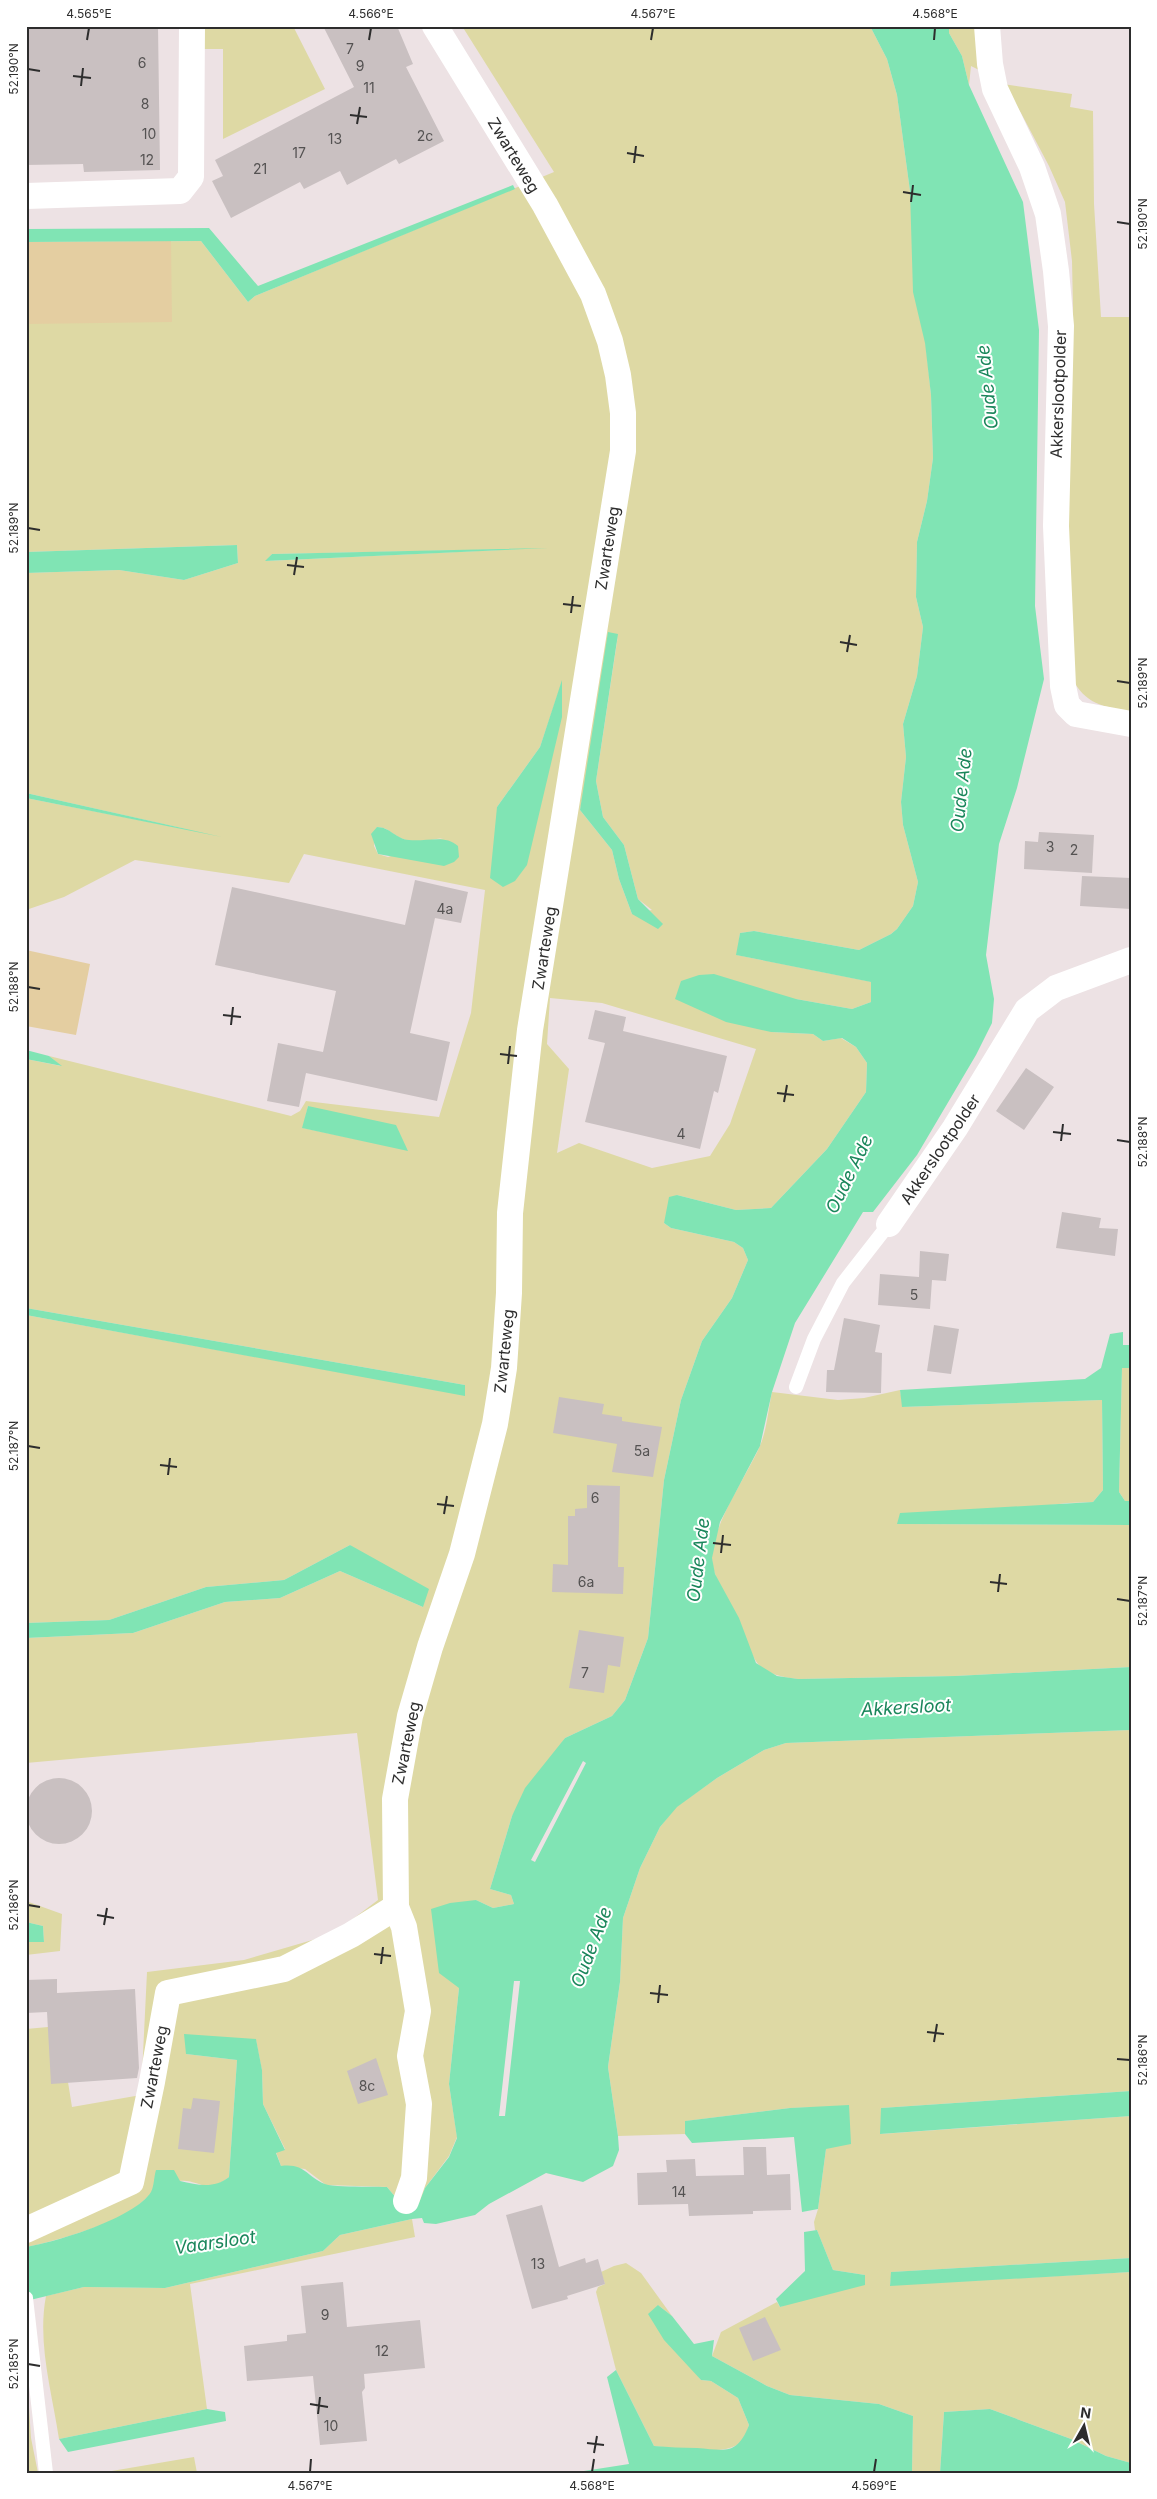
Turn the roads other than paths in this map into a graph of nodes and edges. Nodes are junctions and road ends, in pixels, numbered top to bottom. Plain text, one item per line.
1 (192, 26) edge
2 (435, 26) edge
3 (986, 26) edge
4 (26, 196) edge
5 (1131, 724) edge
6 (1131, 960) edge
7 (889, 1224) joint
8 (796, 1387) dead end
9 (396, 1907) junction
10 (406, 2201) dead end
11 (26, 2230) edge
12 (27, 2304) edge
13 (46, 2473) edge

1 - 4 street
2 - 9 street, Zwarteweg
3 - 5 street, Akkerslootpolder
6 - 7 street, Akkerslootpolder
7 - 8 lane, Akkerslootpolder
9 - 10 street, Zwarteweg
9 - 11 street, Zwarteweg
12 - 13 lane

